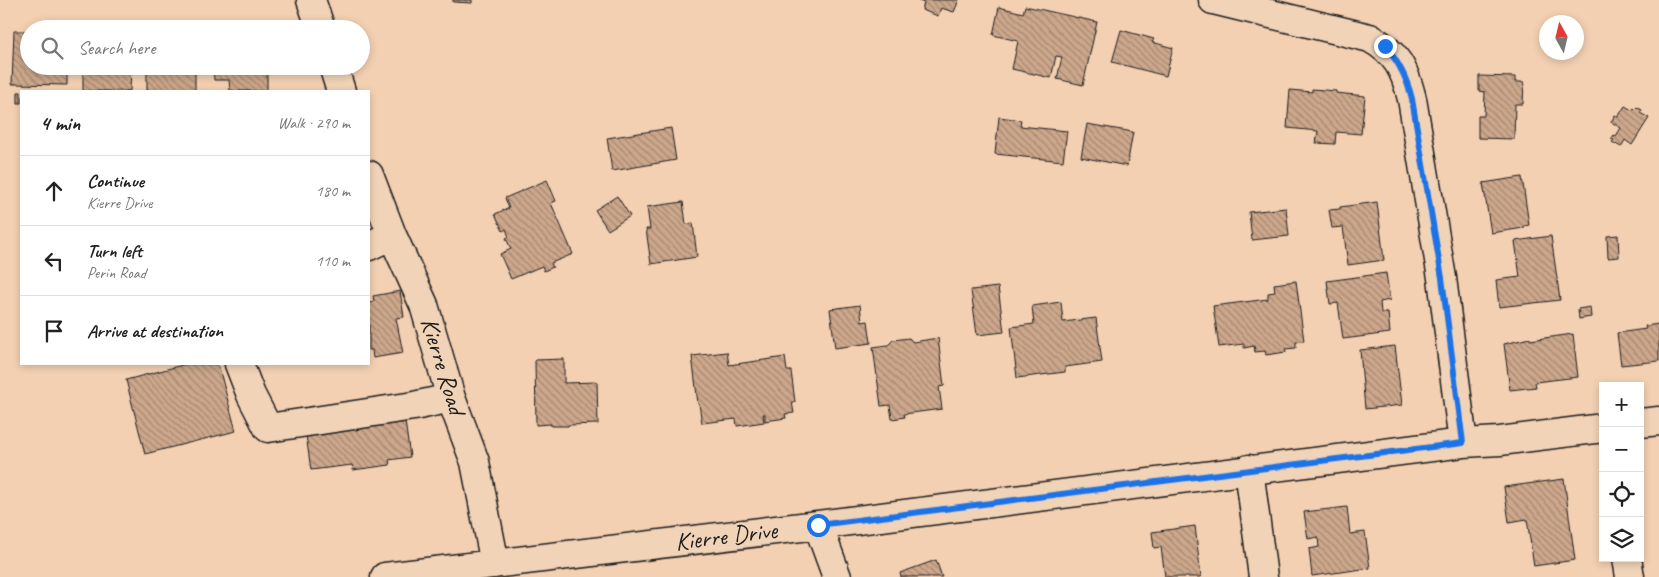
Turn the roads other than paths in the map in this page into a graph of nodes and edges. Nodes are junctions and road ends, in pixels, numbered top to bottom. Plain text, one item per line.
1 (311, 0) edge
2 (1212, 0) edge
3 (318, 20) edge
4 (336, 75) edge
5 (341, 90) edge
6 (370, 180) edge
7 (380, 241) edge
8 (239, 365) edge
9 (451, 398) junction
10 (1659, 421) edge
11 (1644, 423) edge
12 (1599, 429) edge
13 (1463, 443) junction
14 (1249, 469) junction
15 (818, 525) junction
16 (1628, 562) edge
17 (496, 564) junction
18 (385, 577) edge
19 (837, 577) edge
20 (1263, 577) edge
21 (1630, 577) edge

1 - 3 street
2 - 13 street
4 - 5 street
6 - 7 street, Kierre Road
7 - 9 street, Kierre Road
8 - 9 street
9 - 17 street, Kierre Road
10 - 11 street
12 - 13 street, Kierre Drive
13 - 14 street, Kierre Drive
14 - 15 street, Kierre Drive
14 - 20 street
15 - 17 street, Kierre Drive
15 - 19 street
16 - 21 street
17 - 18 street, Kierre Drive

